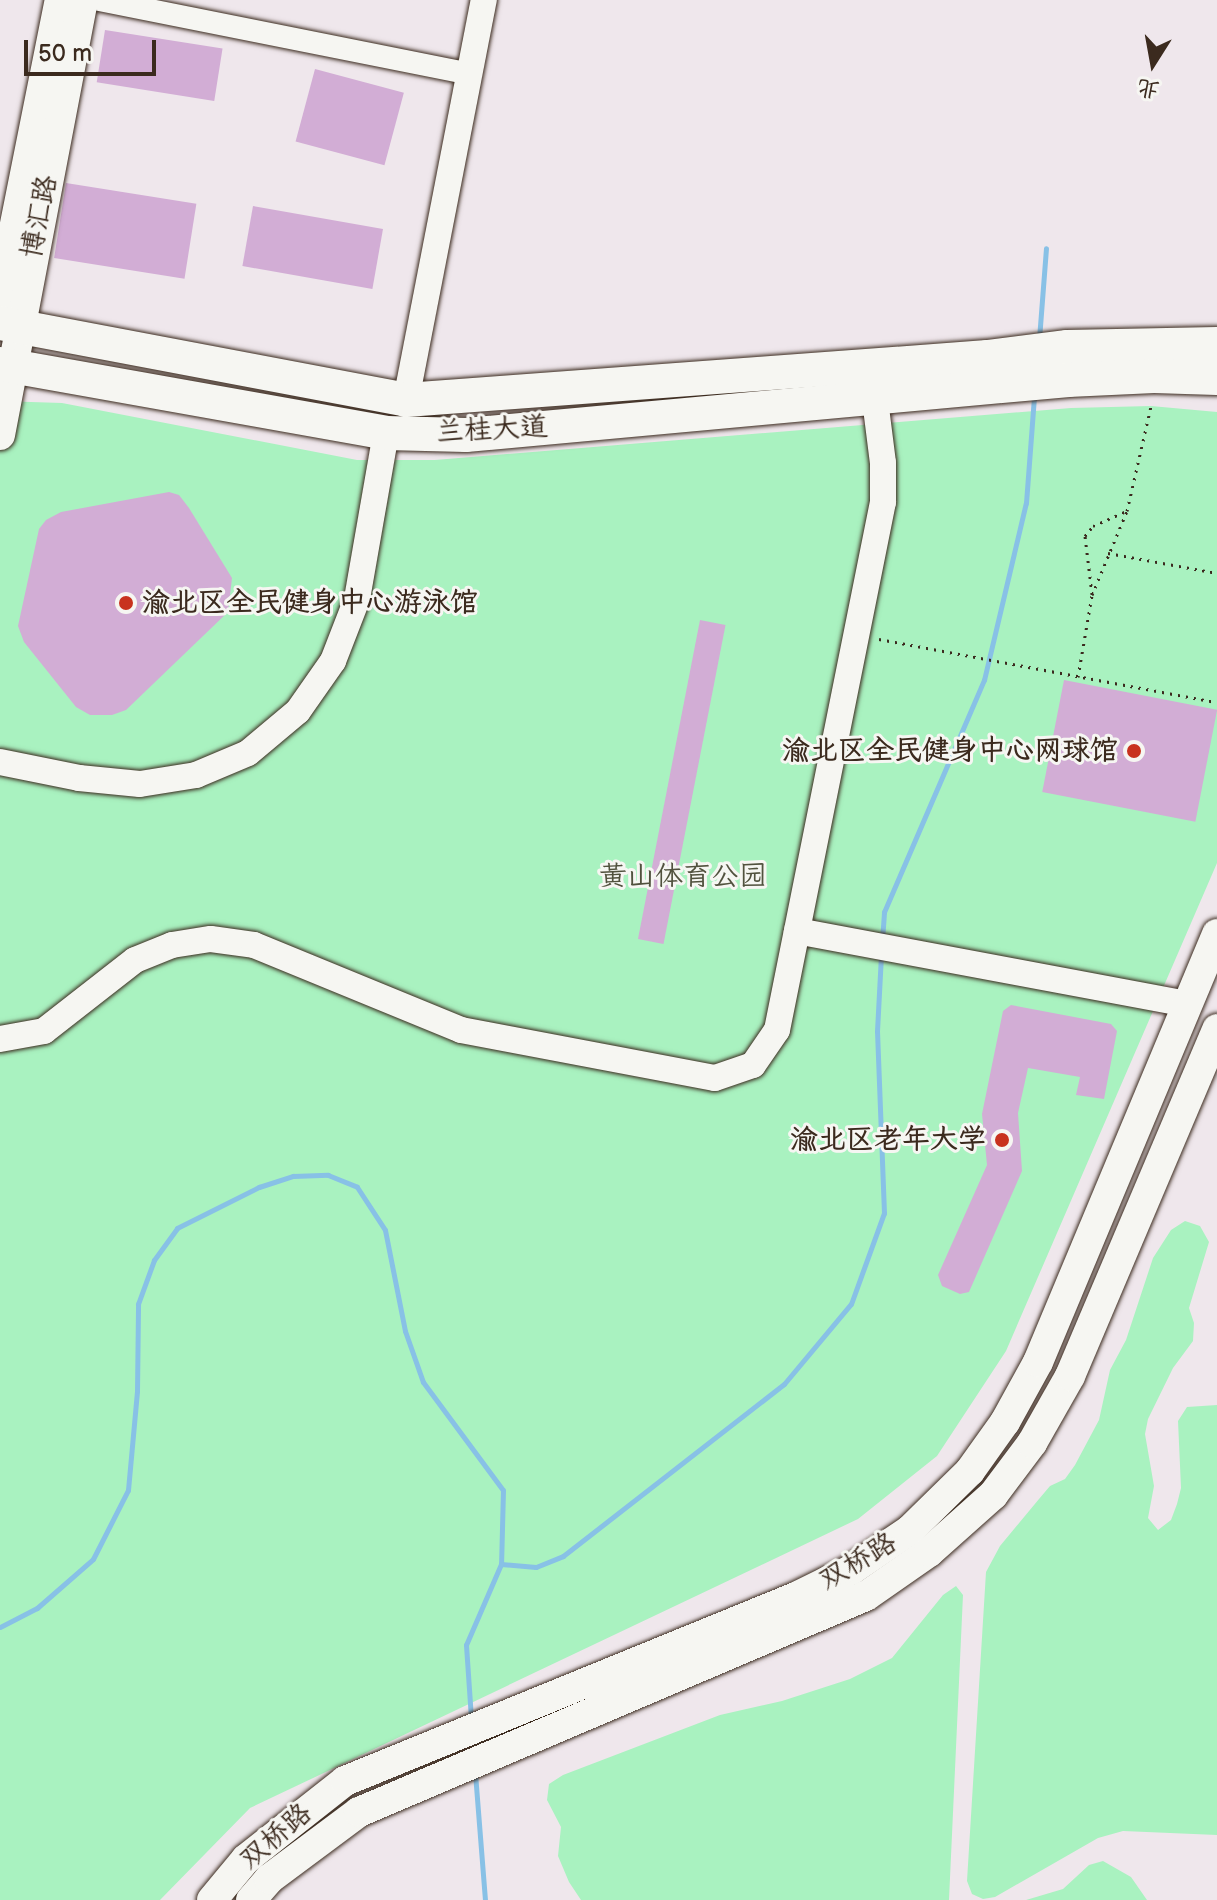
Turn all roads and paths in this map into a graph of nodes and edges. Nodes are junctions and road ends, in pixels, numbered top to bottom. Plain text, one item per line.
1 (60, 0) edge
2 (83, 0) edge
3 (100, 0) edge
4 (484, 0) edge
5 (469, 74) junction
6 (0, 299) edge
7 (9, 326) edge
8 (1217, 344) edge
9 (1068, 364) junction
10 (6, 365) edge
11 (988, 373) junction
12 (1217, 378) edge
13 (406, 400) junction
14 (875, 400) junction
15 (1151, 406) dead end
16 (386, 433) junction
17 (0, 435) edge
18 (1127, 511) junction
19 (1108, 553) junction
20 (1217, 573) edge
21 (1092, 595) junction
22 (856, 635) junction
23 (1078, 677) junction
24 (1217, 702) edge
25 (0, 762) edge
26 (797, 931) junction
27 (1217, 934) edge
28 (1186, 1004) junction
29 (1217, 1029) edge
30 (0, 1039) edge
31 (212, 1900) edge
32 (251, 1900) edge

1 - 6 main road, 博汇路
2 - 7 main road, 博汇路
3 - 5 street
4 - 5 street
5 - 13 street
7 - 10 main road, 博汇路
7 - 13 main road, 兰桂大道
8 - 9 main road
9 - 11 main road
9 - 12 main road
10 - 16 main road, 兰桂大道
10 - 17 main road, 博汇路
11 - 13 main road, 兰桂大道
11 - 14 main road, 兰桂大道
14 - 16 main road, 兰桂大道
14 - 22 street
15 - 18 path
16 - 25 street
18 - 19 path
18 - 21 path
19 - 20 path
19 - 21 path
21 - 23 path
22 - 23 path
22 - 26 street
23 - 24 path
26 - 28 street
26 - 30 street
27 - 28 main road, 双桥路
28 - 31 main road, 双桥路
29 - 32 main road, 双桥路

